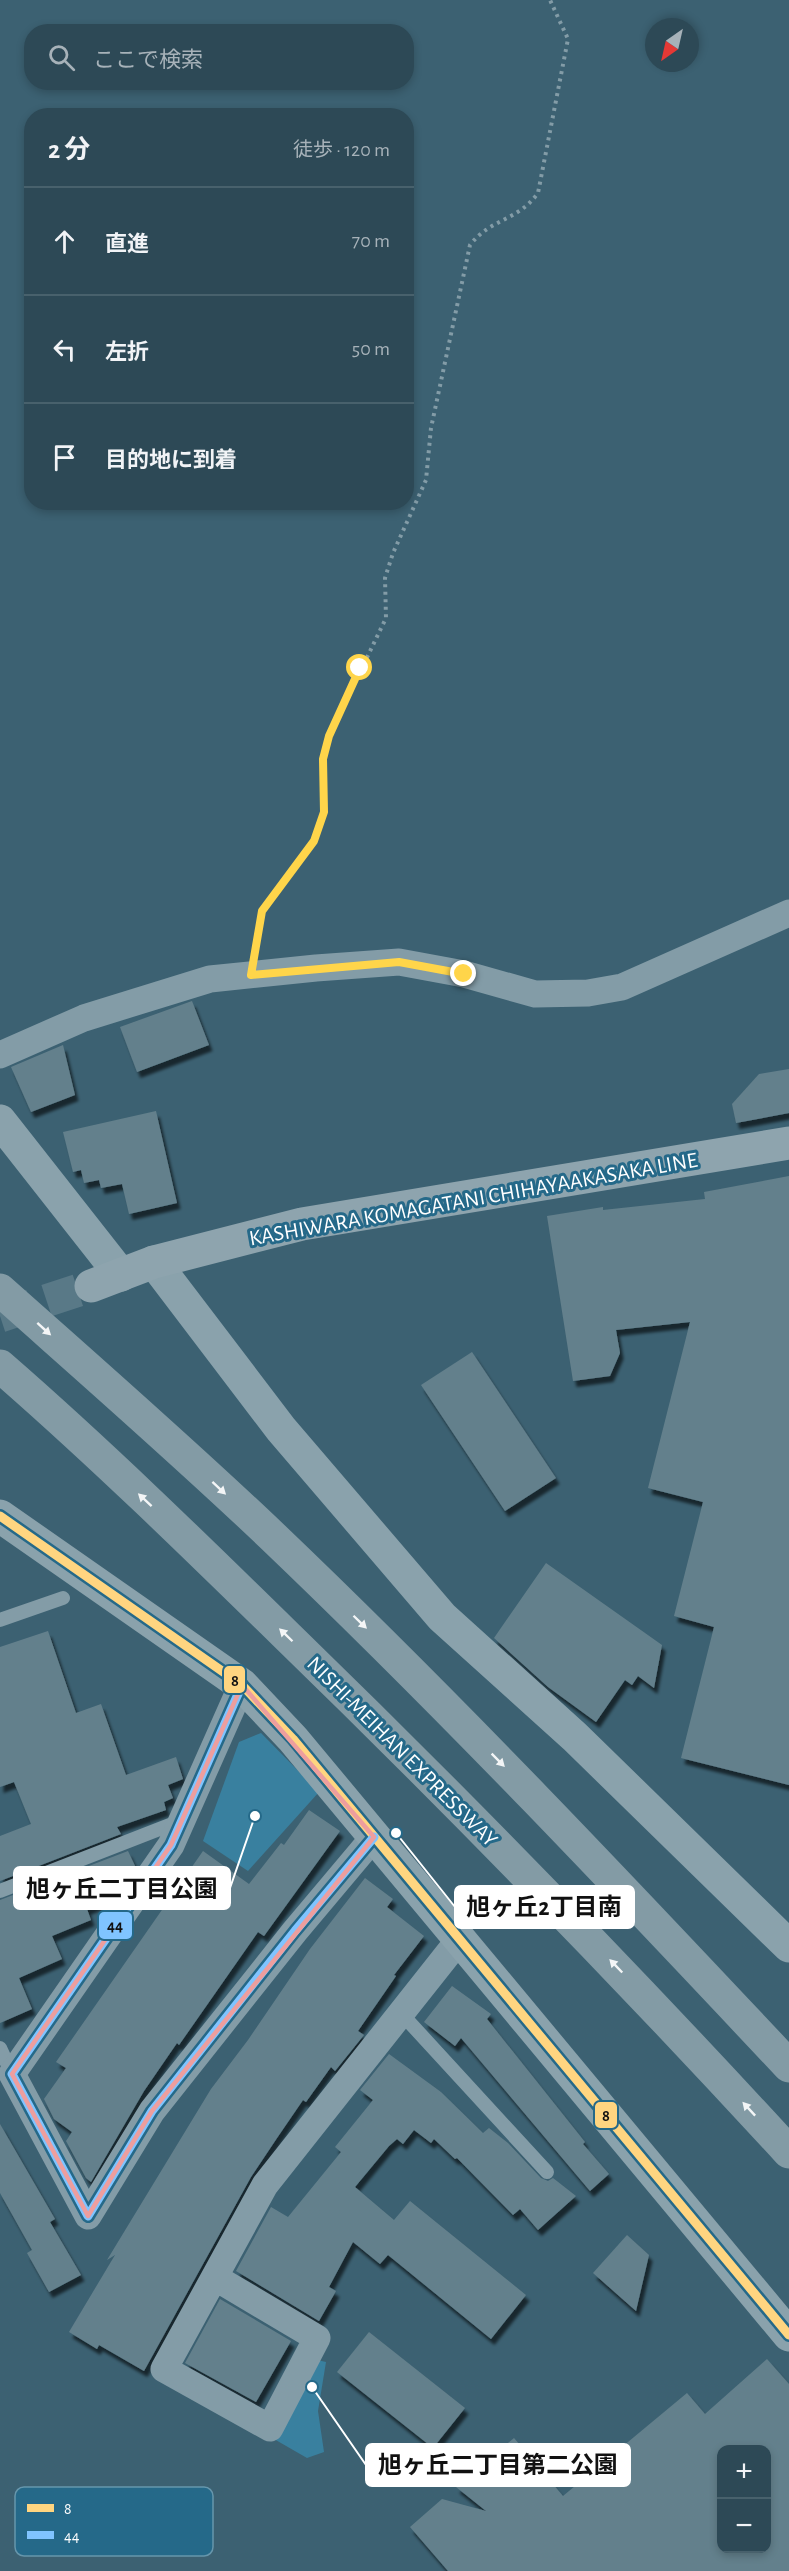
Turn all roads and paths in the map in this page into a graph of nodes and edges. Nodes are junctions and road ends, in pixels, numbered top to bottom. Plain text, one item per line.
1 (550, 0) edge
2 (414, 507) edge
3 (412, 510) edge
4 (789, 913) edge
5 (251, 975) junction
6 (0, 1054) edge
7 (0, 1121) edge
8 (789, 1143) edge
9 (154, 1262) junction
10 (122, 1275) junction
11 (91, 1286) tunnel mouth
12 (0, 1290) edge
13 (0, 1366) edge
14 (0, 1516) edge
15 (63, 1598) dead end
16 (0, 1620) edge
17 (242, 1685) junction
18 (182, 1820) junction
19 (374, 1837) junction
20 (0, 1891) edge
21 (459, 1940) junction
22 (789, 1946) edge
23 (400, 2012) junction
24 (0, 2048) edge
25 (789, 2066) edge
26 (12, 2074) junction
27 (789, 2152) edge
28 (547, 2172) dead end
29 (216, 2278) junction
30 (789, 2335) edge

1 - 2 path
3 - 5 path
4 - 5 street
5 - 6 street
7 - 10 street
8 - 9 main road, KASHIWARA KOMAGATANI CHIHAYAAKASAKA LINE
9 - 10 main road, KASHIWARA KOMAGATANI CHIHAYAAKASAKA LINE
9 - 22 street
10 - 11 main road, KASHIWARA KOMAGATANI CHIHAYAAKASAKA LINE
12 -> 25 highway
27 -> 13 highway, NISHI-MEIHAN EXPRESSWAY
14 - 17 street
15 - 16 lane
17 - 18 street
17 - 19 street
18 - 20 lane
18 - 26 street
19 - 21 street
19 - 26 street
21 - 23 street
21 - 30 street
23 - 28 lane
23 - 29 street
24 - 26 lane
29 - 29 street

